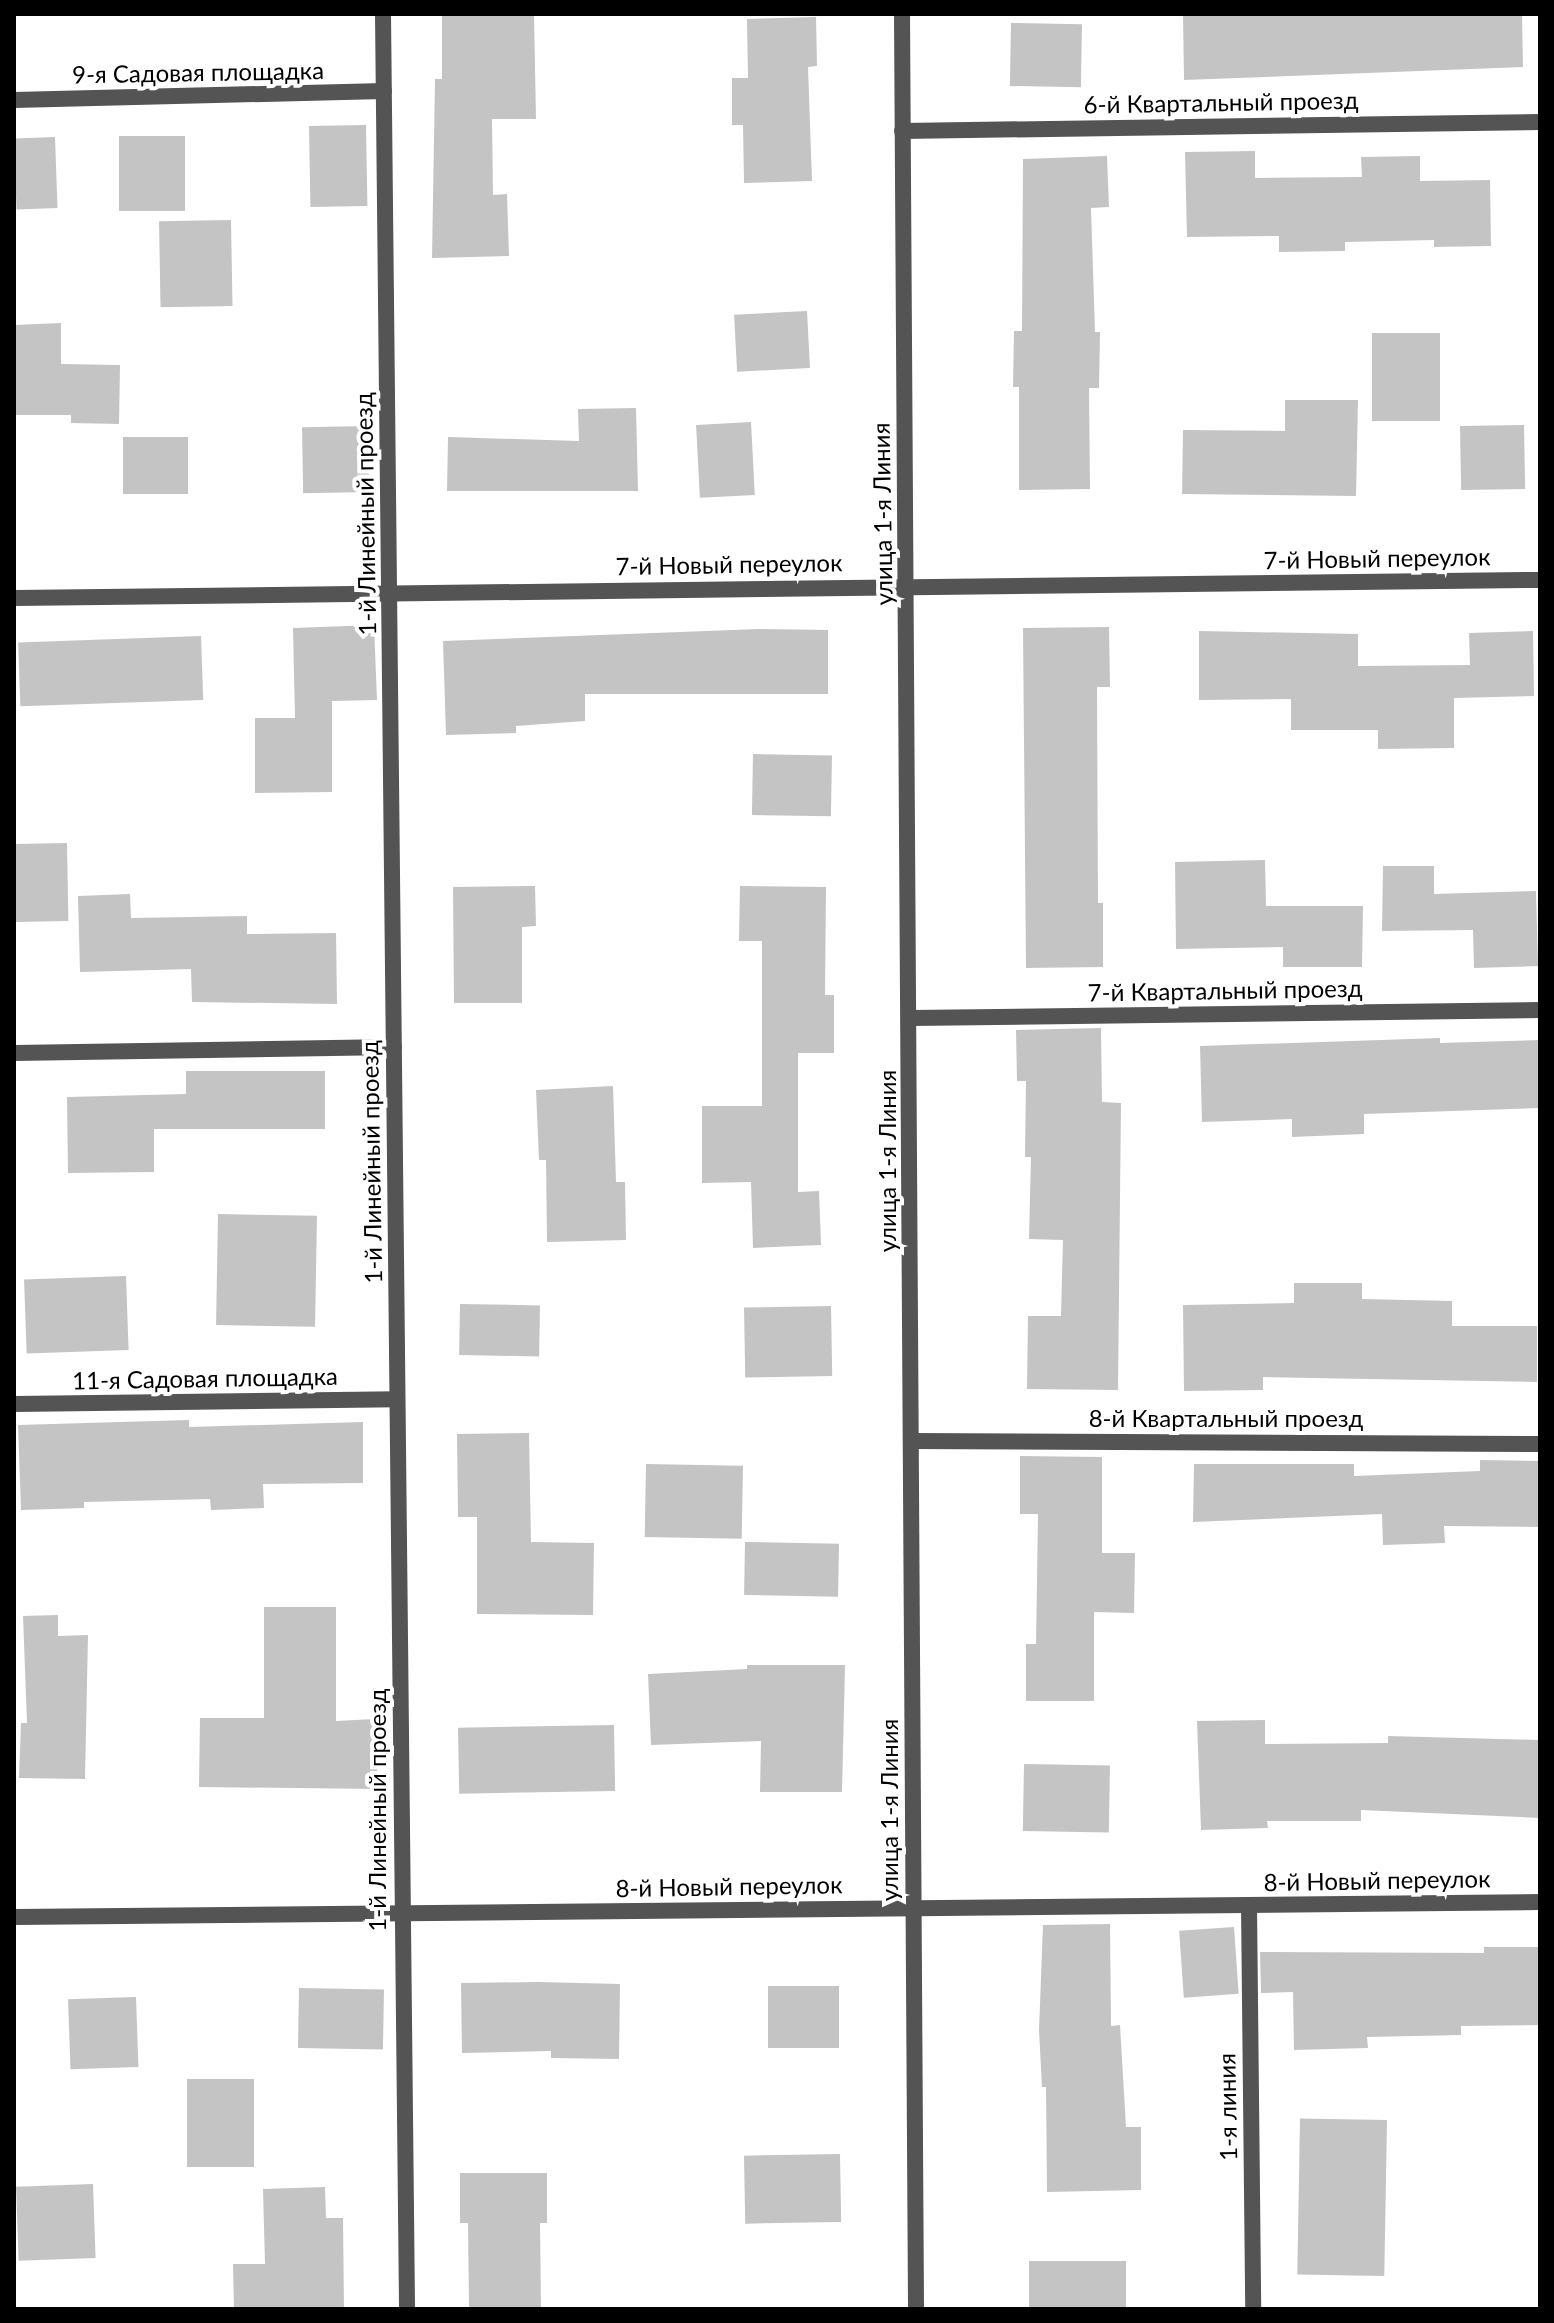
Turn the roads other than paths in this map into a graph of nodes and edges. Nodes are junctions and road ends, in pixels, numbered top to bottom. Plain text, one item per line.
1 (383, 14) edge
2 (902, 14) edge
3 (384, 91) junction
4 (14, 100) edge
5 (1540, 122) edge
6 (902, 131) junction
7 (1540, 580) edge
8 (906, 586) junction
9 (390, 593) junction
10 (14, 598) edge
11 (1540, 1010) edge
12 (911, 1018) junction
13 (394, 1047) junction
14 (14, 1053) edge
15 (397, 1399) junction
16 (14, 1404) edge
17 (911, 1441) junction
18 (1540, 1444) edge
19 (1540, 1902) edge
20 (1249, 1905) junction
21 (914, 1908) junction
22 (401, 1914) junction
23 (14, 1917) edge
24 (407, 2309) edge
25 (916, 2309) edge
26 (1253, 2309) edge

1 - 3 street, 1-й Линейный проезд
2 - 6 street, улица 1-я Линия
3 - 4 street, 9-я Садовая площадка
3 - 9 street, 1-й Линейный проезд
5 - 6 street, 6-й Квартальный проезд
6 - 8 street, улица 1-я Линия
7 - 8 street, 7-й Новый переулок
8 - 9 street, 7-й Новый переулок
8 - 12 street, улица 1-я Линия
9 - 10 street, 7-й Новый переулок
9 - 13 street, 1-й Линейный проезд
11 - 12 street, 7-й Квартальный проезд
12 - 17 street, улица 1-я Линия
13 - 14 street
13 - 15 street, 1-й Линейный проезд
15 - 16 street, 11-я Садовая площадка
15 - 22 street, 1-й Линейный проезд
17 - 18 street, 8-й Квартальный проезд
17 - 21 street, улица 1-я Линия
19 - 20 street, 8-й Новый переулок
20 - 21 street, 8-й Новый переулок
20 - 26 street, 1-я линия
21 - 22 street, 8-й Новый переулок
21 - 25 street, улица 1-я Линия
22 - 23 street, 8-й Новый переулок
22 - 24 street, 1-й Линейный проезд

